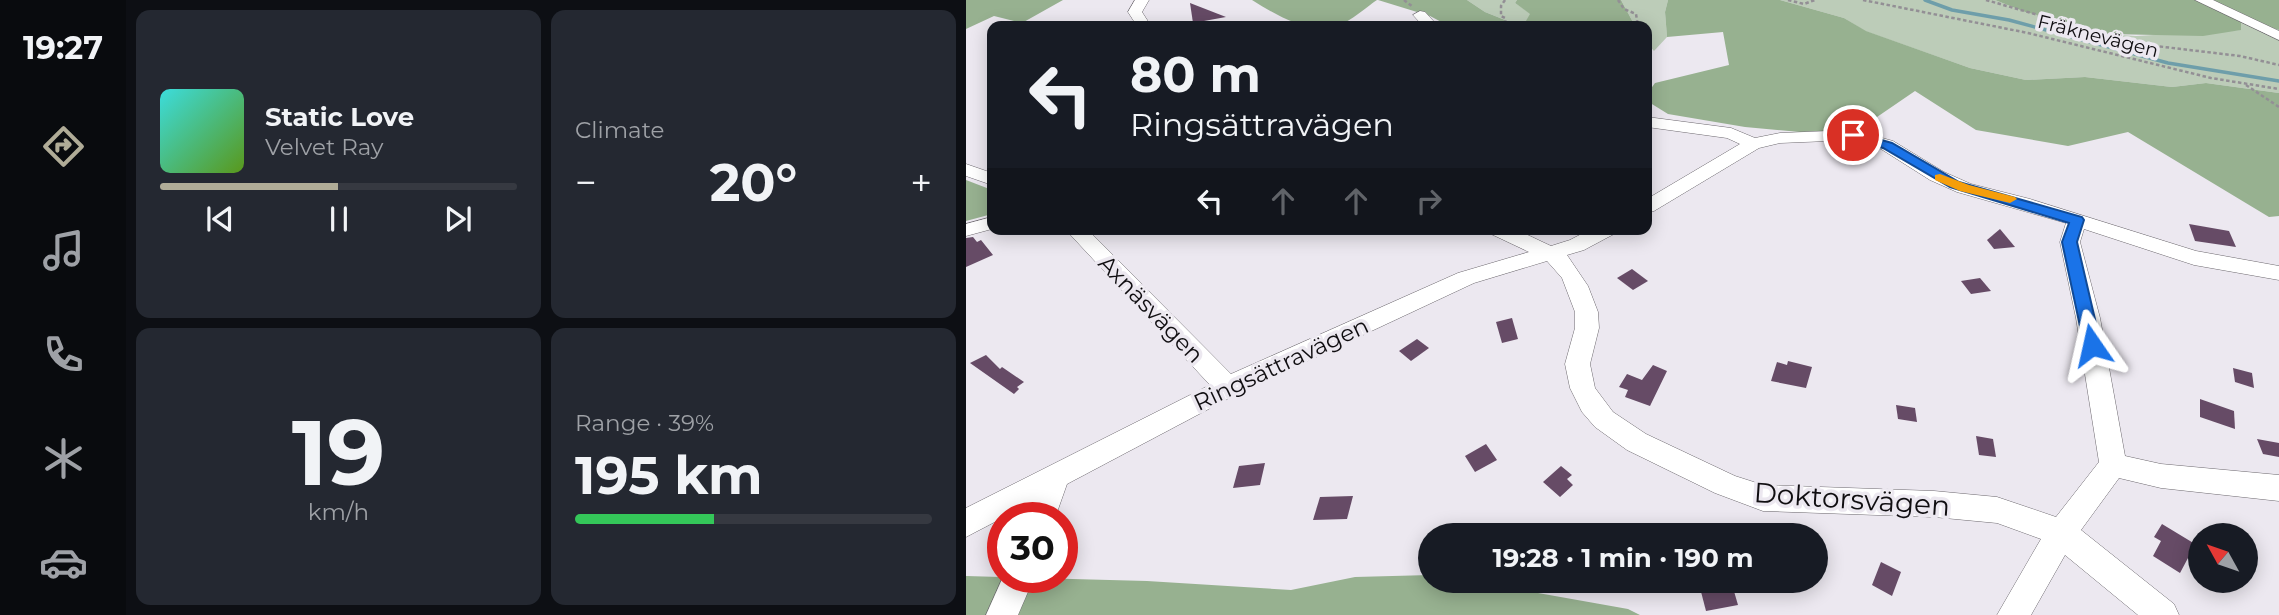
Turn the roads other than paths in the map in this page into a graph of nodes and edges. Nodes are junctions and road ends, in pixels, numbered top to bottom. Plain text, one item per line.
1 (1142, 0) edge
2 (2202, 0) edge
3 (1420, 15) dead end
4 (1141, 21) edge
5 (1426, 21) edge
6 (2279, 36) edge
7 (1652, 123) edge
8 (1753, 144) junction
9 (966, 170) edge
10 (987, 177) edge
11 (1652, 204) edge
12 (2077, 220) junction
13 (987, 224) edge
14 (966, 230) edge
15 (1081, 235) edge
16 (1508, 235) edge
17 (1596, 235) edge
18 (1549, 253) junction
19 (2279, 273) edge
20 (1228, 387) junction
21 (2113, 465) junction
22 (1057, 474) junction
23 (2279, 488) edge
24 (1046, 502) edge
25 (966, 523) edge
26 (2061, 533) junction
27 (1012, 593) edge
28 (1002, 615) edge
29 (2013, 615) edge
30 (2163, 615) edge

1 - 4 street
2 - 6 street
3 - 5 street
7 - 8 street
8 - 11 street
8 - 12 street
9 - 10 street
12 - 19 street
12 - 21 street
13 - 14 street
15 - 20 street, Axnäsvägen
16 - 18 street, Doktorsvägen
17 - 18 street, Ringsättravägen
18 - 20 street, Ringsättravägen
18 - 26 street, Doktorsvägen
20 - 22 street, Ringsättravägen
21 - 23 street
21 - 26 street
22 - 24 street
22 - 25 street, Ringsättravägen
26 - 29 street
26 - 30 street, Doktorsvägen
27 - 28 street

